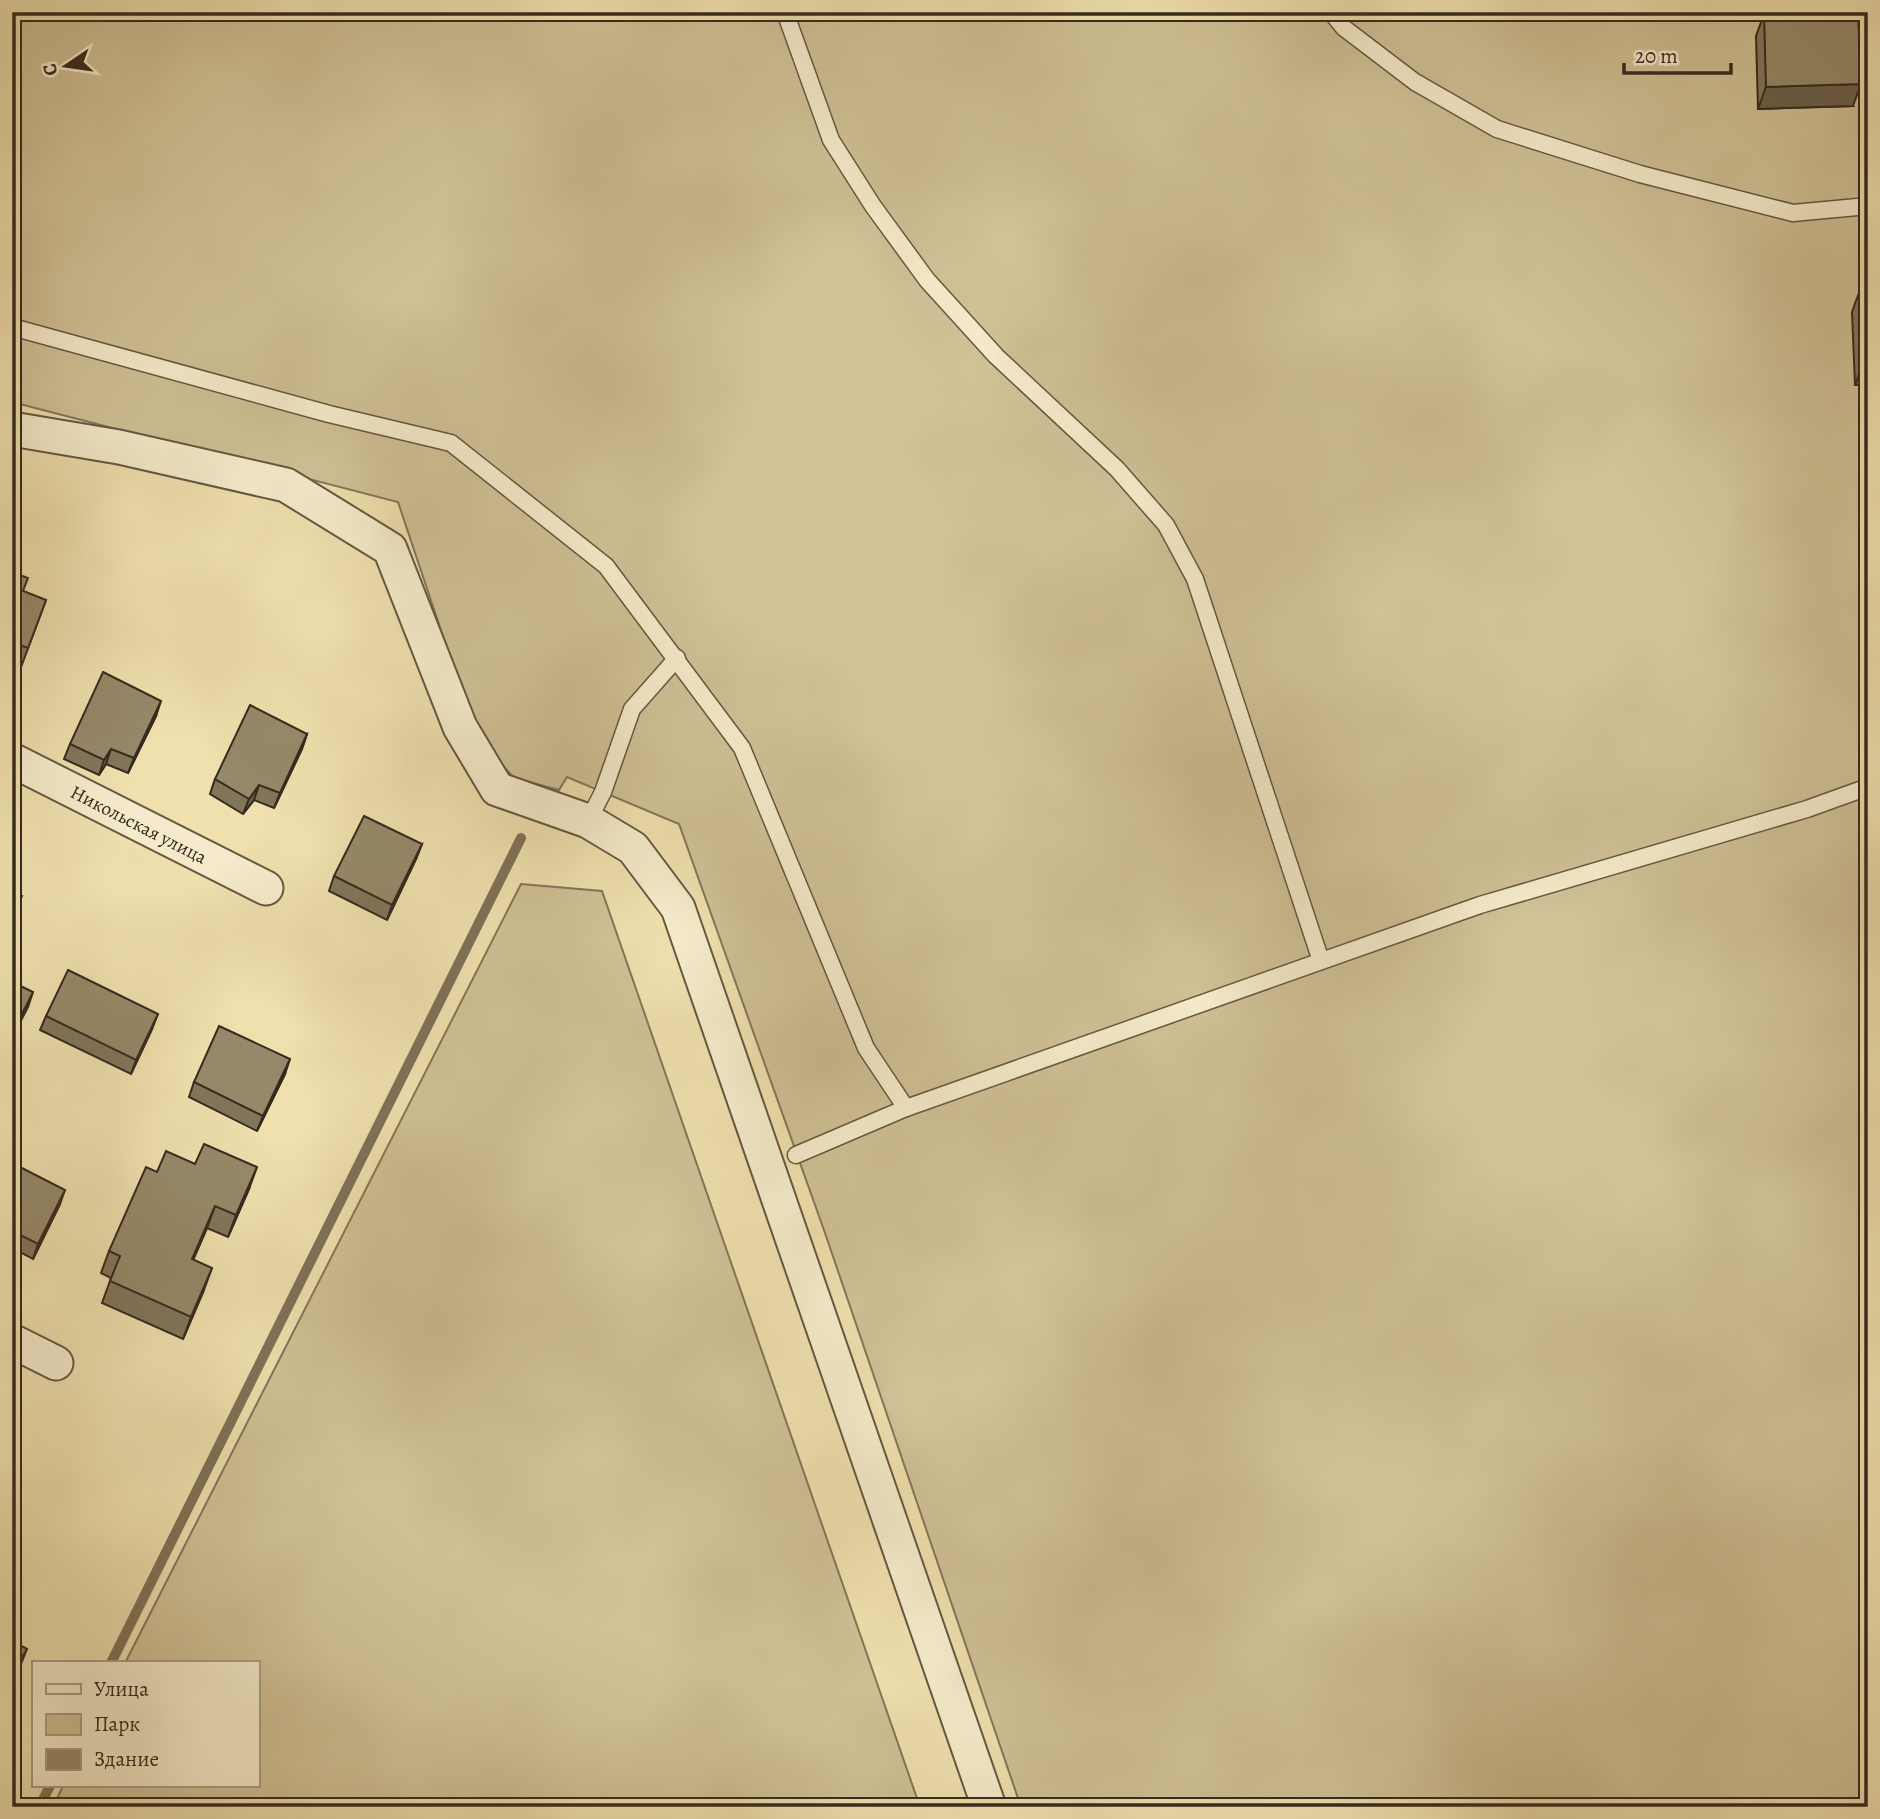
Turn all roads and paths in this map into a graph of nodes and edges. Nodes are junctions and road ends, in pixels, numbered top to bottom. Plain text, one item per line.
1 (785, 12) edge
2 (1331, 12) edge
3 (1868, 206) edge
4 (12, 327) edge
5 (12, 429) edge
6 (677, 658) junction
7 (12, 760) edge
8 (1868, 788) edge
9 (589, 821) junction
10 (266, 888) dead end
11 (1321, 961) junction
12 (906, 1108) junction
13 (796, 1155) dead end
14 (12, 1341) edge
15 (56, 1363) dead end
16 (989, 1807) edge

1 - 11 lane
2 - 3 lane
4 - 6 lane
5 - 9 street
6 - 9 lane
6 - 12 lane
7 - 10 street, Никольская улица
8 - 11 lane
9 - 16 street
11 - 12 lane
12 - 13 lane
14 - 15 street

